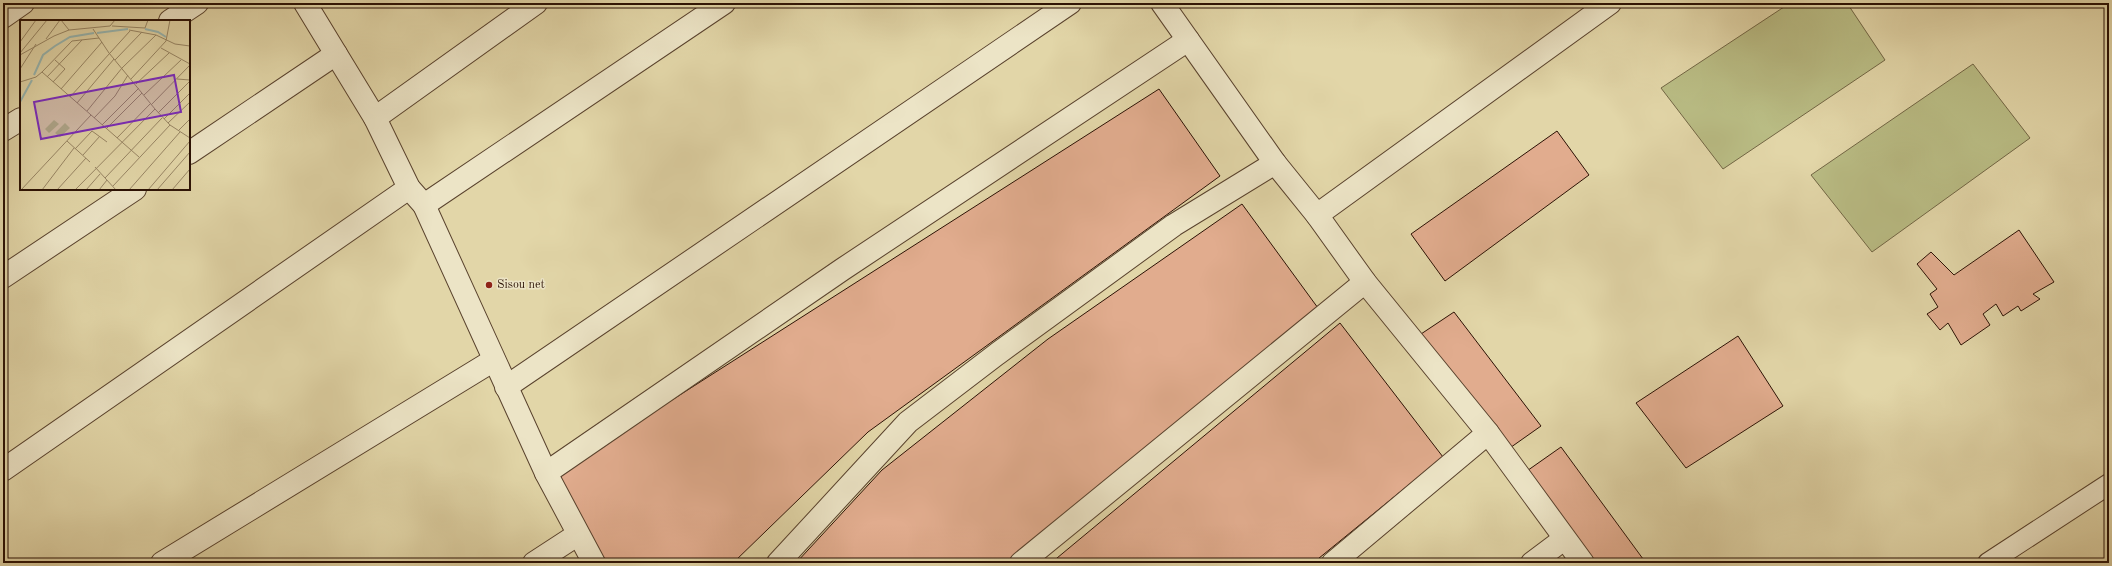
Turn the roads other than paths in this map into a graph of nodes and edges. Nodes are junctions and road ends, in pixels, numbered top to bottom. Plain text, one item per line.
1 (23, 3) edge
2 (197, 3) edge
3 (305, 3) edge
4 (536, 3) edge
5 (724, 3) edge
6 (1070, 3) edge
7 (1162, 3) edge
8 (1610, 3) edge
9 (3, 16) edge
10 (172, 20) edge
11 (1188, 40) junction
12 (336, 54) junction
13 (375, 118) junction
14 (20, 120) edge
15 (3, 130) edge
16 (190, 152) edge
17 (1275, 163) junction
18 (409, 188) junction
19 (134, 190) edge
20 (424, 206) junction
21 (1317, 215) junction
22 (3, 277) edge
23 (1365, 282) junction
24 (494, 360) junction
25 (506, 387) junction
26 (1488, 433) junction
27 (3, 470) edge
28 (546, 473) junction
29 (2109, 484) edge
30 (578, 535) junction
31 (1564, 539) junction
32 (162, 563) edge
33 (534, 563) edge
34 (594, 563) edge
35 (778, 563) edge
36 (1021, 563) edge
37 (1333, 563) edge
38 (1532, 563) edge
39 (1583, 563) edge
40 (1988, 563) edge

1 - 9 street
2 - 10 street
3 - 12 street
4 - 13 street
5 - 20 street
6 - 25 street
7 - 11 street
8 - 21 street
11 - 17 street
11 - 28 street
12 - 13 street
12 - 16 street
13 - 18 street
14 - 15 street
17 - 21 street
17 - 35 street
18 - 20 street
18 - 27 street
19 - 22 street
20 - 24 street
21 - 23 street
23 - 26 street
23 - 36 street
24 - 25 street
24 - 32 street
25 - 28 street
26 - 31 street
26 - 37 street
28 - 30 street
29 - 40 lane
30 - 33 street
30 - 34 street
31 - 38 street
31 - 39 street

